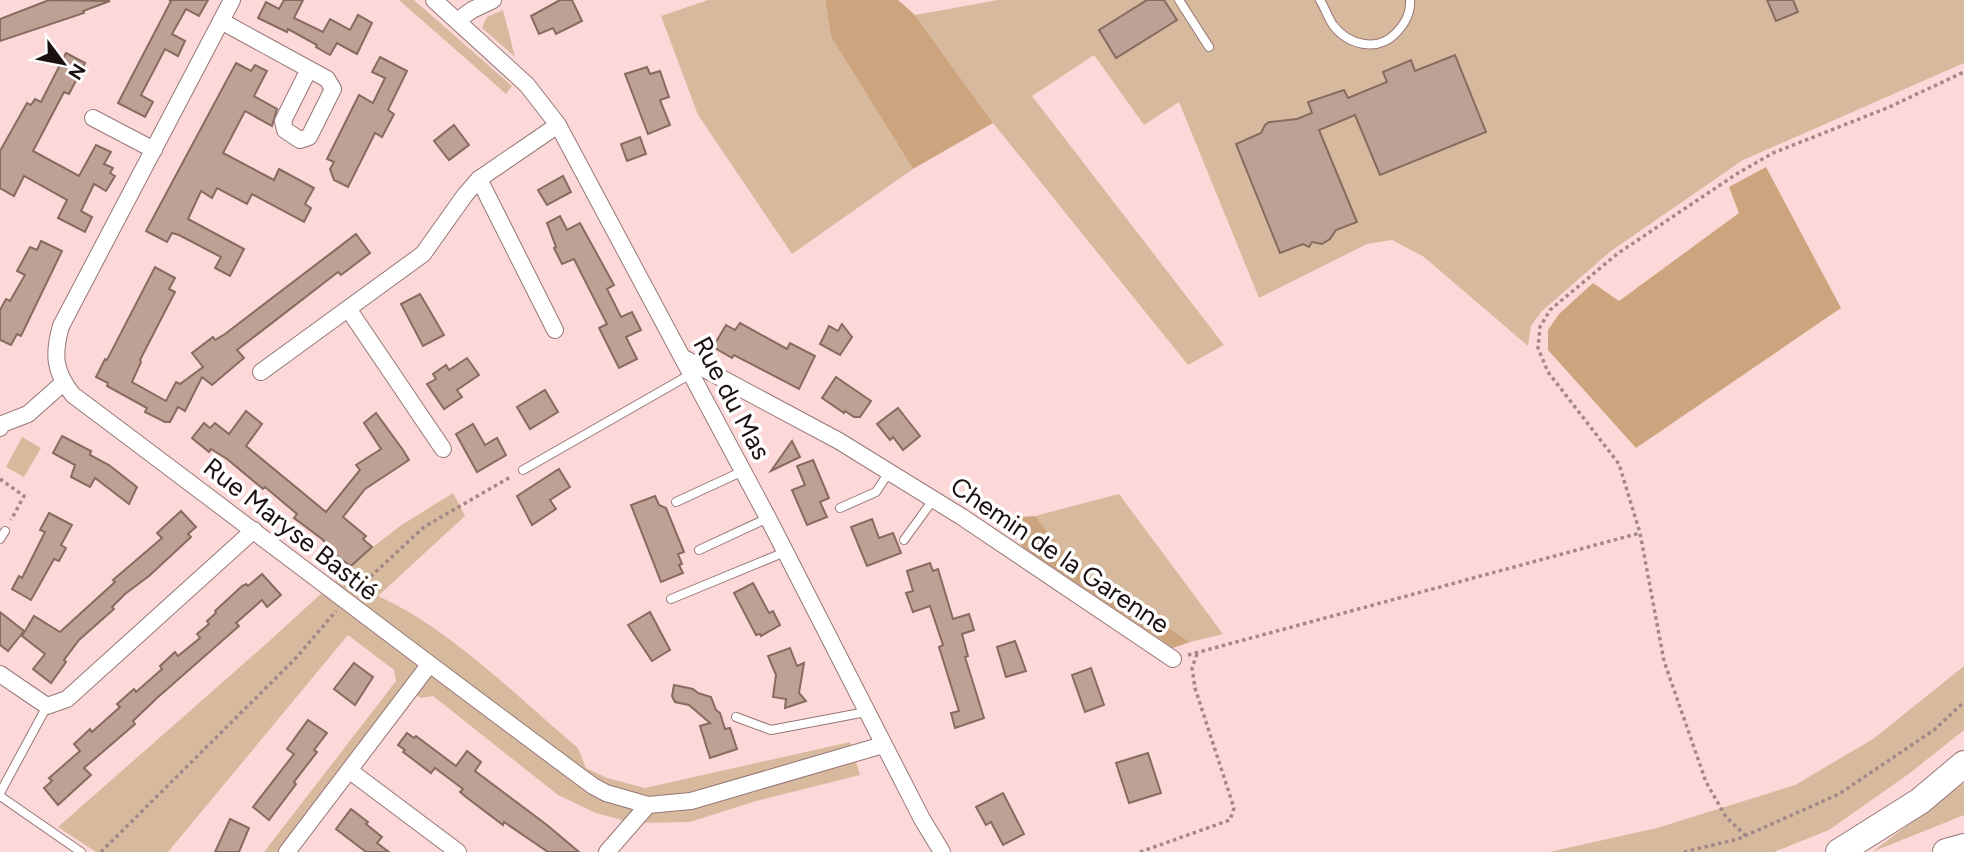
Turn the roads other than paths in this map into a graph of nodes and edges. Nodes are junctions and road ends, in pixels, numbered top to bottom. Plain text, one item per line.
1 (232, 0) edge
2 (434, 0) edge
3 (493, 0) edge
4 (1179, 0) edge
5 (1321, 0) edge
6 (1410, 0) edge
7 (222, 21) junction
8 (457, 21) junction
9 (1209, 47) dead end
10 (309, 69) dead end
11 (93, 118) dead end
12 (558, 125) junction
13 (154, 150) junction
14 (479, 179) junction
15 (349, 310) junction
16 (555, 330) dead end
17 (682, 357) junction
18 (261, 372) dead end
19 (691, 374) junction
20 (63, 383) junction
21 (0, 428) edge
22 (443, 449) dead end
23 (523, 470) road end
24 (743, 471) junction
25 (889, 472) junction
26 (934, 499) junction
27 (676, 502) dead end
28 (840, 508) dead end
29 (768, 518) junction
30 (254, 530) junction
31 (904, 540) dead end
32 (699, 550) dead end
33 (785, 552) junction
34 (671, 599) dead end
35 (1173, 659) road end
36 (429, 665) junction
37 (0, 674) edge
38 (47, 706) junction
39 (866, 712) junction
40 (736, 717) dead end
41 (883, 745) junction
42 (1964, 764) edge
43 (350, 771) junction
44 (0, 794) edge
45 (648, 805) junction
46 (1964, 846) edge
47 (81, 852) edge
48 (287, 852) edge
49 (458, 852) edge
50 (607, 852) edge
51 (942, 852) edge
52 (1839, 852) edge
53 (1946, 852) edge

1 - 7 street
2 - 8 street, Rue du Mas
3 - 8 street
4 - 9 lane
5 - 6 lane
7 - 10 street
7 - 13 street
8 - 12 street, Rue du Mas
11 - 13 street
12 - 14 street
12 - 17 street, Rue du Mas
13 - 20 street
14 - 15 street
14 - 16 street
15 - 18 street
15 - 22 street
17 - 19 street, Rue du Mas
17 - 25 street, Chemin de la Garenne
19 - 23 lane
19 - 24 street, Rue du Mas
20 - 21 street
20 - 30 street, Rue Maryse Bastié
24 - 27 lane
24 - 29 street, Rue du Mas
25 - 26 street, Chemin de la Garenne
25 - 28 lane
26 - 31 lane
26 - 35 street, Chemin de la Garenne
29 - 32 lane
29 - 33 street, Rue du Mas
30 - 36 street, Rue Maryse Bastié
30 - 38 street
33 - 34 lane
33 - 39 street, Rue du Mas
36 - 43 street
36 - 45 street, Rue Maryse Bastié
37 - 38 street
38 - 44 lane
39 - 40 lane
39 - 41 street, Rue du Mas
41 - 45 street, Rue Maryse Bastié
41 - 51 street, Rue du Mas
42 - 52 highway
43 - 48 street
43 - 49 street
44 - 47 lane
45 - 50 street
46 - 53 highway

